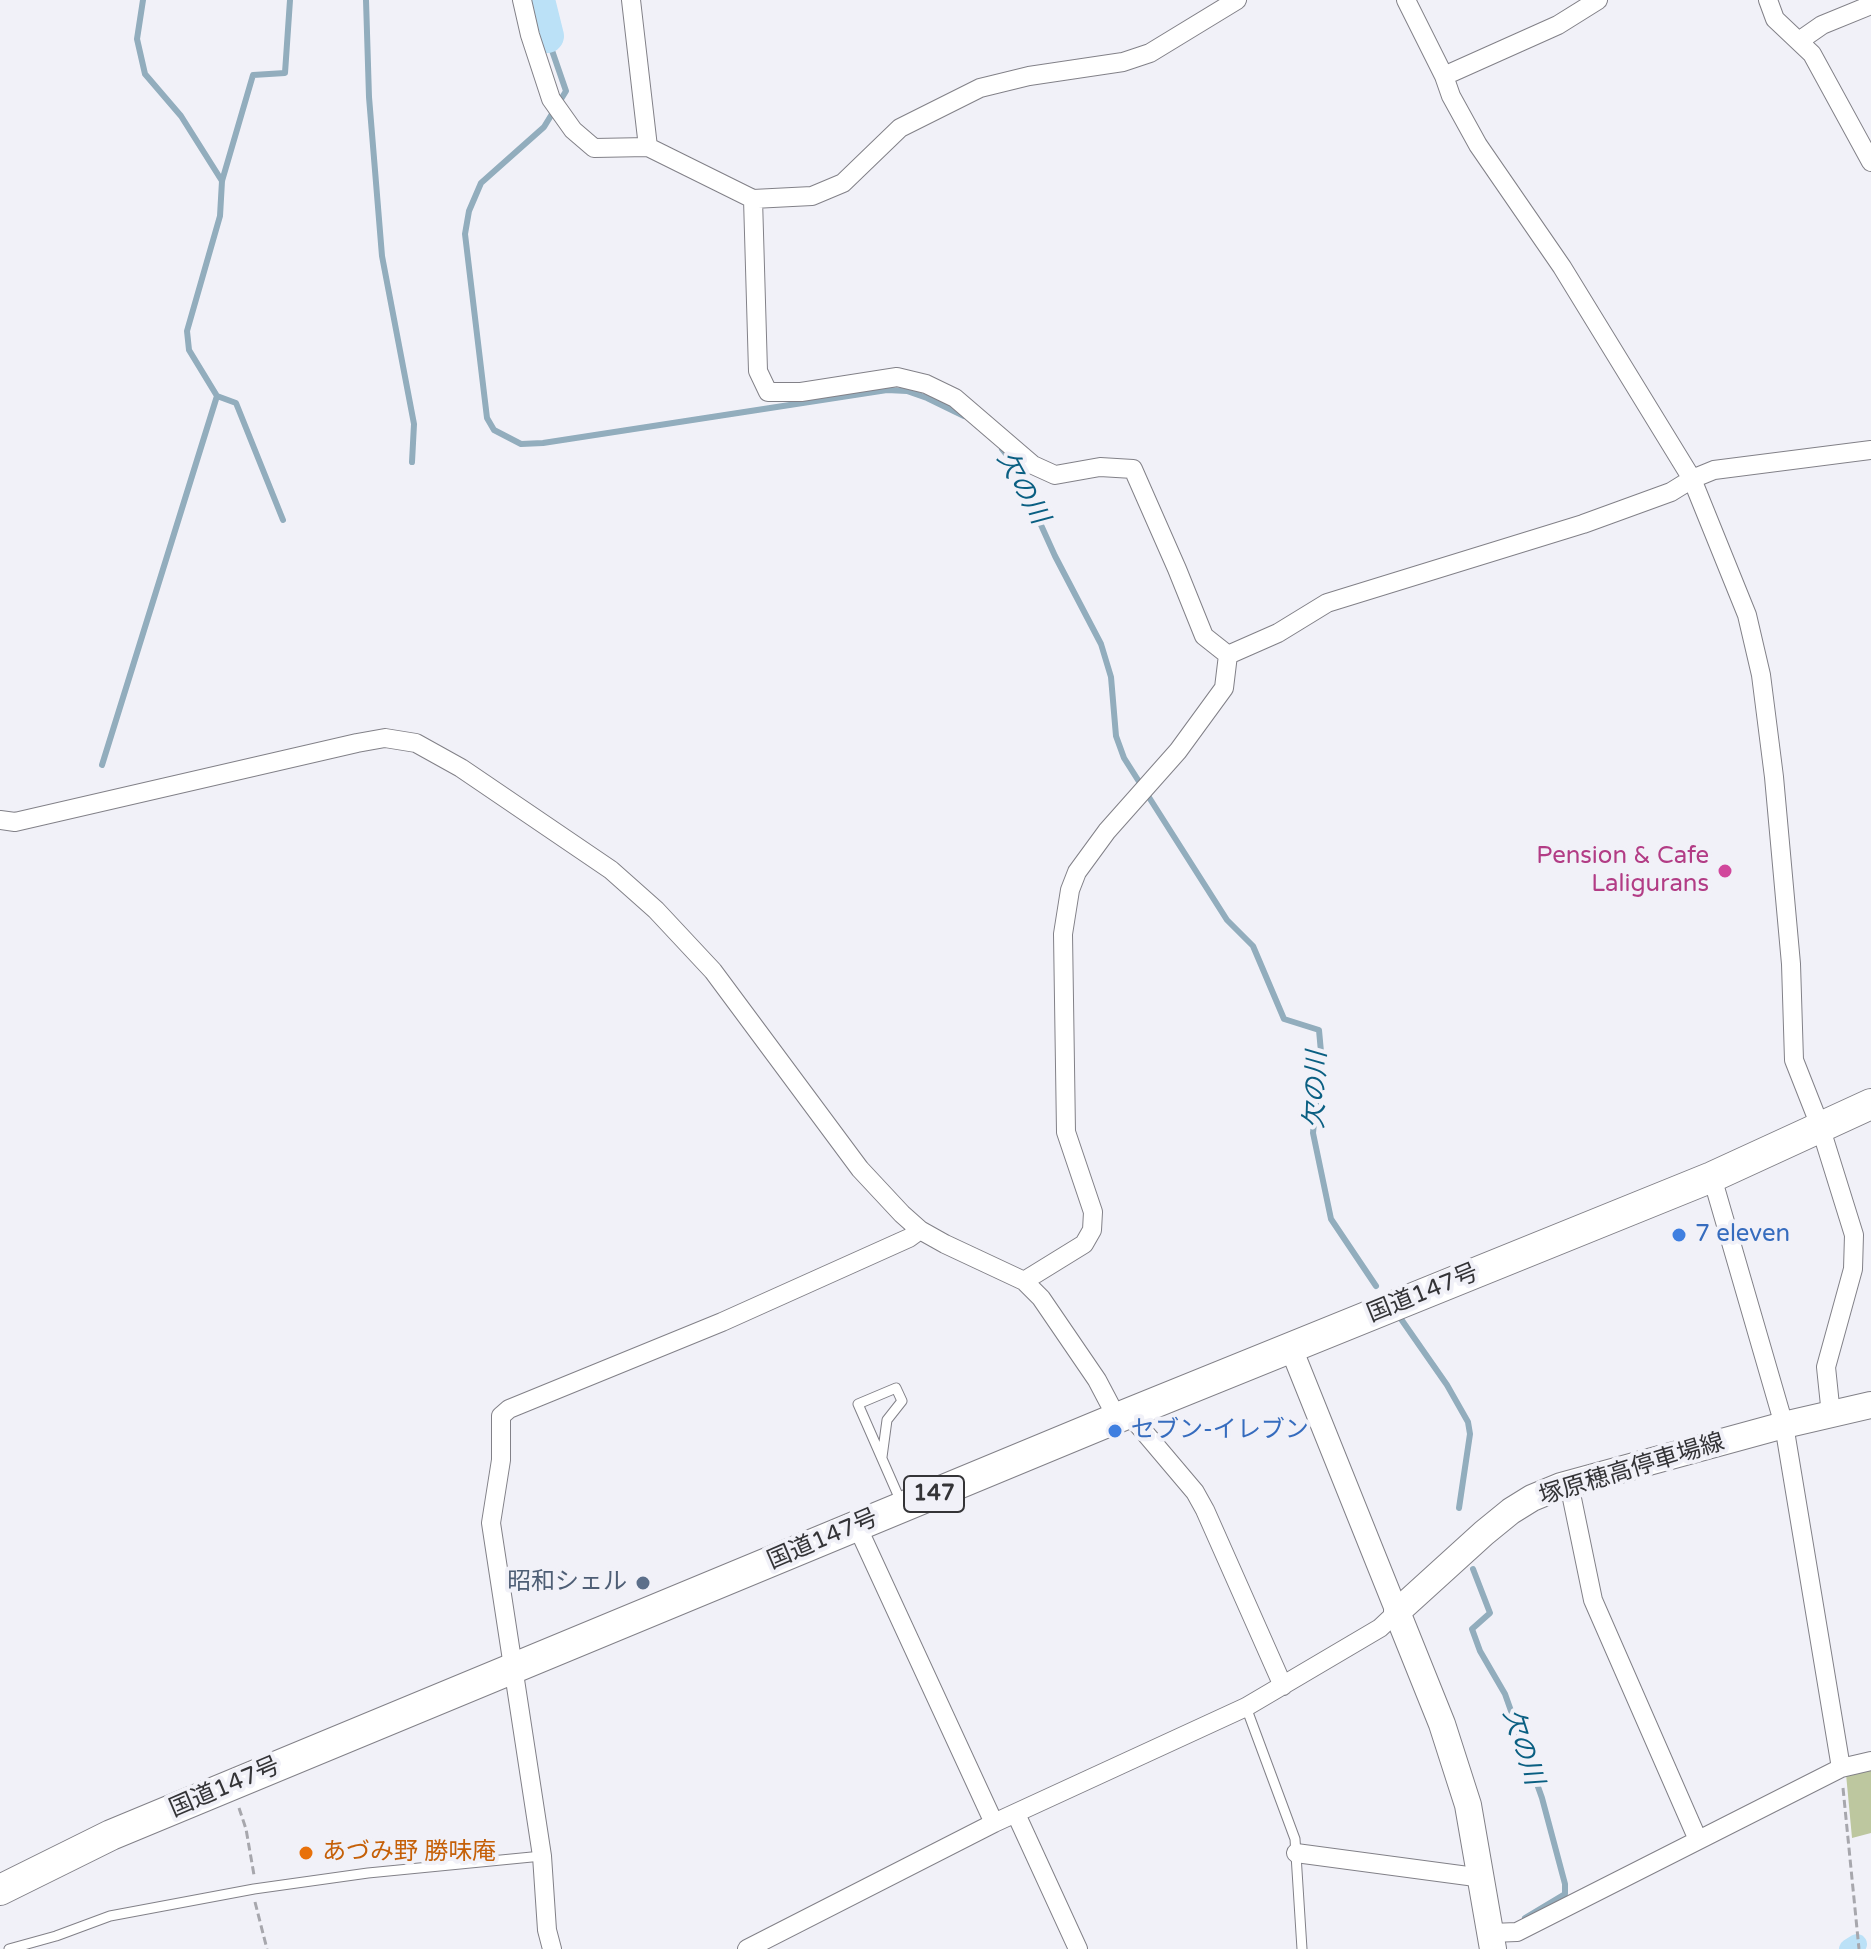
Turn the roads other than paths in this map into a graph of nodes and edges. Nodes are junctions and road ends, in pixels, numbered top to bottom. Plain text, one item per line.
1 (522, 0) edge
2 (631, 0) edge
3 (1237, 0) edge
4 (1406, 0) edge
5 (1598, 0) edge
6 (1768, 0) edge
7 (1871, 5) edge
8 (1799, 41) junction
9 (1444, 76) junction
10 (648, 147) junction
11 (1871, 162) edge
12 (753, 199) junction
13 (1871, 450) edge
14 (1692, 479) junction
15 (1228, 655) junction
16 (0, 820) edge
17 (1871, 1104) edge
18 (1820, 1126) junction
19 (1712, 1177) junction
20 (920, 1230) junction
21 (1024, 1281) junction
22 (1291, 1348) junction
23 (1871, 1405) edge
24 (1831, 1415) junction
25 (1123, 1416) junction
26 (1784, 1425) junction
27 (882, 1457) junction
28 (1569, 1484) junction
29 (902, 1507) junction
30 (857, 1526) junction
31 (1397, 1612) junction
32 (512, 1669) junction
33 (1283, 1686) junction
34 (1246, 1707) junction
35 (1871, 1761) edge
36 (1841, 1768) junction
37 (1016, 1814) junction
38 (994, 1823) junction
39 (1698, 1840) junction
40 (1296, 1853) junction
41 (542, 1856) junction
42 (1483, 1878) junction
43 (0, 1890) edge
44 (1492, 1941) edge
45 (9, 1949) edge
46 (552, 1949) edge
47 (747, 1949) edge
48 (1078, 1949) edge
49 (1302, 1949) edge

1 - 10 street
2 - 10 street
3 - 12 street
4 - 9 street
5 - 9 street
6 - 8 street
7 - 8 street
8 - 11 street
9 - 14 street
10 - 12 street
12 - 15 street
13 - 14 street
14 - 15 street
14 - 18 street
15 - 21 street
16 - 20 street
17 - 18 highway, 国道147号 / 147
18 - 19 highway, 国道147号 / 147
18 - 24 street
19 - 22 highway, 国道147号 / 147
19 - 26 street
20 - 21 street
20 - 32 street
21 - 25 street
22 - 25 highway, 国道147号 / 147
22 - 31 street
23 - 24 main road, 塚原穂高停車場線
24 - 26 main road, 塚原穂高停車場線
25 - 29 highway, 国道147号 / 147
25 - 33 street
26 - 28 main road, 塚原穂高停車場線
26 - 36 street
27 - 27 lane
27 - 29 lane
28 - 31 main road, 塚原穂高停車場線
28 - 39 street
29 - 30 highway, 国道147号 / 147
30 - 32 highway, 国道147号 / 147
30 - 38 street
31 - 33 street
31 - 42 main road
32 - 41 street
32 - 43 highway, 国道147号 / 147
33 - 34 street
34 - 37 street
34 - 40 lane
35 - 36 street
36 - 39 street
37 - 38 street
37 - 48 street
38 - 47 street
39 - 44 street
40 - 42 street
40 - 49 lane
41 - 45 lane
41 - 46 street
42 - 44 main road

